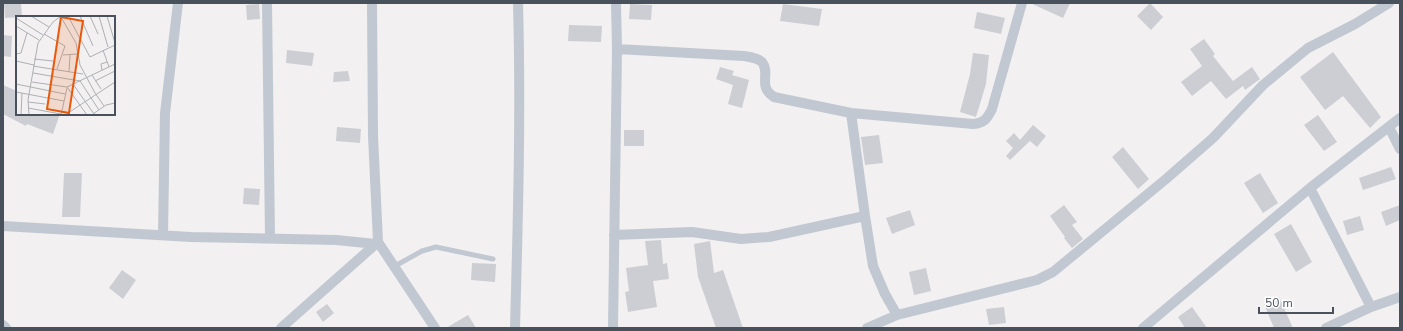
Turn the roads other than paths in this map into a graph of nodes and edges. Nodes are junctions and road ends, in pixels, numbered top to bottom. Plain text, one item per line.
1 (178, 3) edge
2 (266, 3) edge
3 (372, 3) edge
4 (518, 3) edge
5 (616, 3) edge
6 (1022, 3) edge
7 (1389, 3) edge
8 (617, 49) junction
9 (852, 113) junction
10 (1400, 118) edge
11 (1389, 127) junction
12 (1400, 149) edge
13 (1310, 188) junction
14 (864, 216) junction
15 (3, 226) edge
16 (163, 235) junction
17 (614, 235) junction
18 (270, 238) junction
19 (377, 243) junction
20 (493, 259) dead end
21 (395, 266) junction
22 (1400, 297) edge
23 (1371, 308) junction
24 (897, 315) junction
25 (3, 325) edge
26 (433, 327) edge
27 (6, 328) edge
28 (281, 328) edge
29 (515, 328) edge
30 (613, 328) edge
31 (867, 328) edge
32 (1143, 328) edge
33 (1326, 328) edge

1 - 16 street
2 - 18 street
3 - 19 street
4 - 29 street
5 - 8 street
6 - 9 street
7 - 24 street
8 - 9 street
8 - 17 street
9 - 14 street
10 - 11 street
11 - 12 street
11 - 13 street
13 - 23 street
13 - 32 street
14 - 17 street
14 - 24 street
15 - 16 street
16 - 18 street
17 - 30 street
18 - 19 street
19 - 21 street
19 - 28 street
20 - 21 lane
21 - 26 street
22 - 23 street
23 - 33 street
24 - 31 street
25 - 27 street

